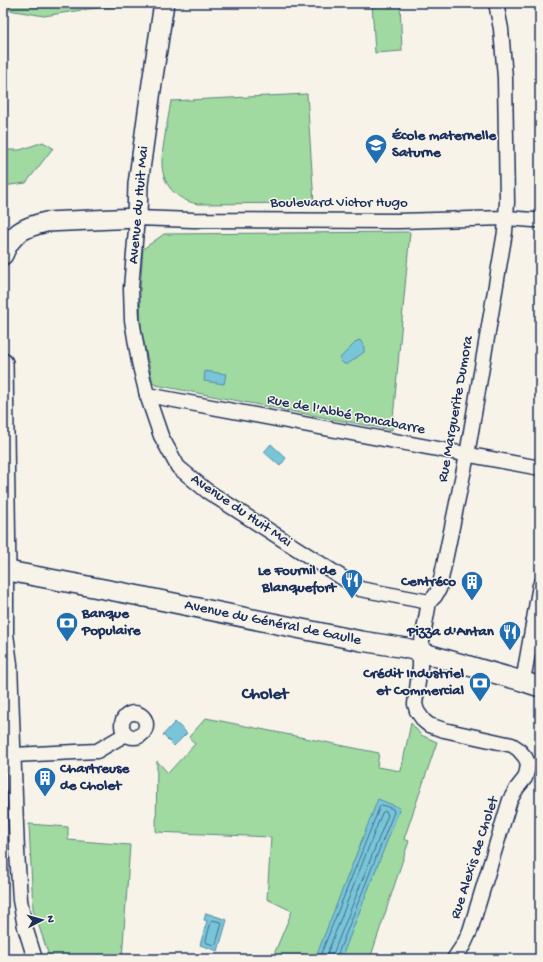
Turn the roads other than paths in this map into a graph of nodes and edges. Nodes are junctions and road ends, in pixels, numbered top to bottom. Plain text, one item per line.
1 (164, 3) edge
2 (496, 3) edge
3 (137, 218) junction
4 (506, 218) junction
5 (540, 220) edge
6 (3, 254) edge
7 (3, 363) edge
8 (147, 395) junction
9 (466, 455) junction
10 (540, 468) edge
11 (5, 571) edge
12 (540, 585) edge
13 (429, 602) junction
14 (420, 652) junction
15 (522, 681) junction
16 (540, 687) edge
17 (126, 734) dead end
18 (13, 754) junction
19 (35, 959) edge
20 (454, 959) edge

1 - 3 main road, Avenue du Huit Mai
2 - 4 street, Rue Marguerite Dumora
3 - 4 street, Boulevard Victor Hugo
3 - 6 main road
3 - 8 street, Avenue du Huit Mai
4 - 5 street, Boulevard Victor Hugo
4 - 9 street, Rue Marguerite Dumora
7 - 11 main road
8 - 9 street, Rue de l'Abbé Poncabarre
8 - 13 street, Avenue du Huit Mai
9 - 10 street, Rue de l'Abbé Poncabarre
9 - 13 street, Rue Marguerite Dumora
11 - 14 main road, Avenue du Général de Gaulle
11 - 18 street
12 - 15 street
13 - 14 street
14 - 15 main road, Avenue du Général de Gaulle
14 - 20 street, Rue Alexis de Cholet
15 - 16 main road, Avenue du Général de Gaulle
17 - 18 street
18 - 19 street

